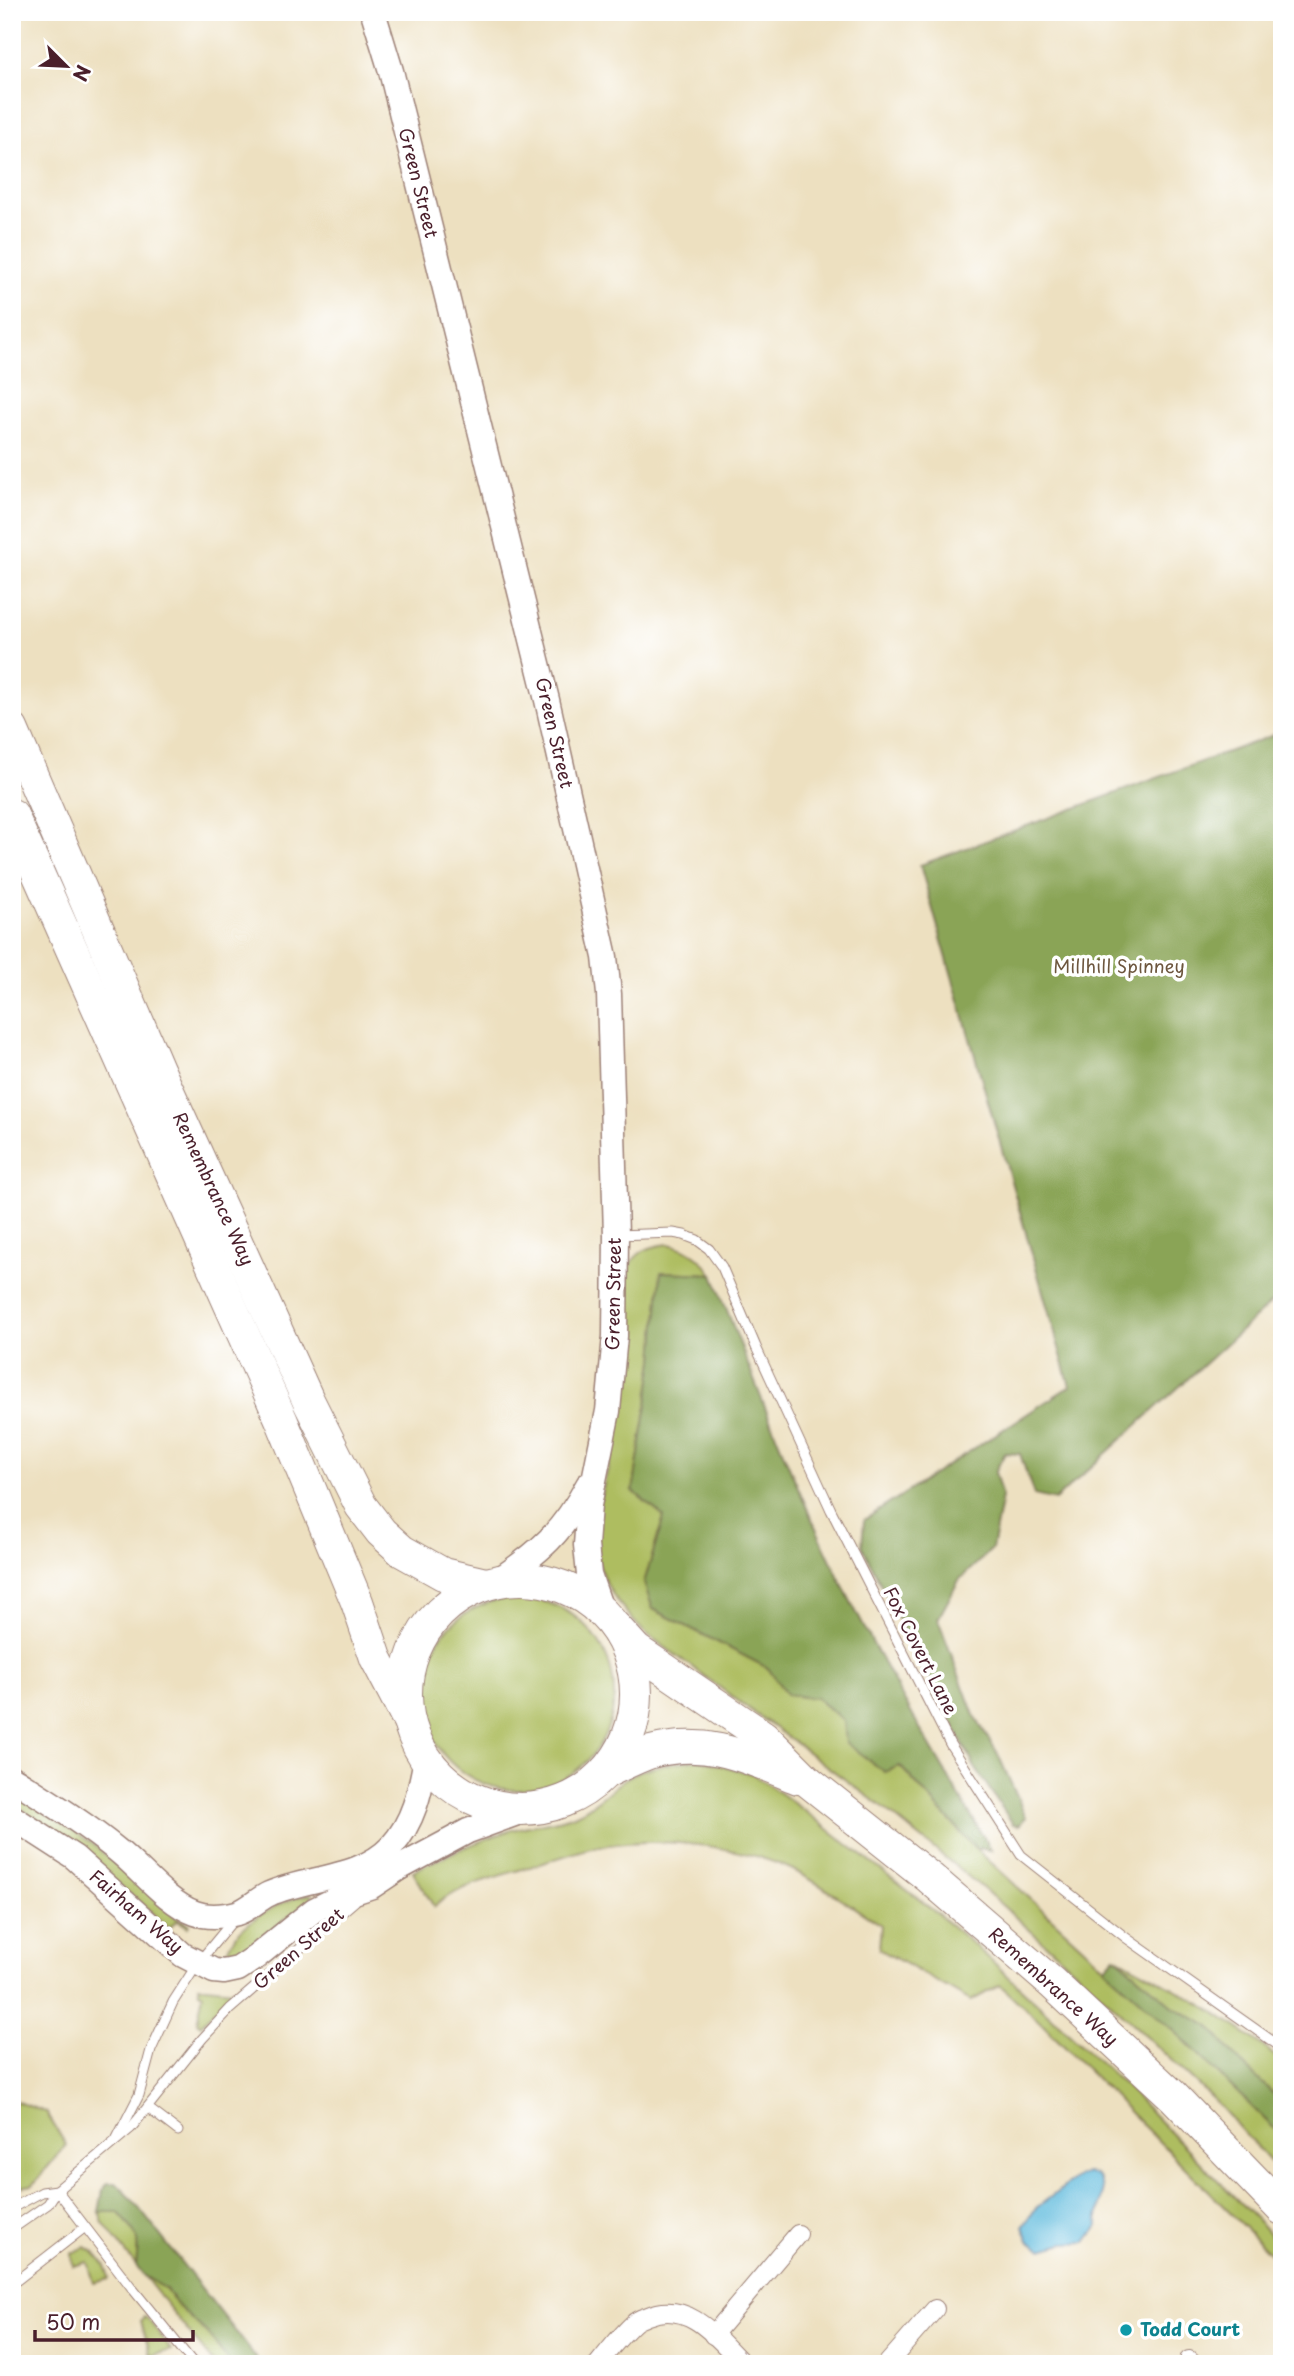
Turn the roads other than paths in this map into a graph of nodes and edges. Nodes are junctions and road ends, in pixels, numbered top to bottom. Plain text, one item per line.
1 (373, 12) edge
2 (12, 729) edge
3 (12, 815) edge
4 (615, 1235) junction
5 (596, 1469) junction
6 (492, 1583) junction
7 (609, 1620) junction
8 (409, 1721) junction
9 (426, 1759) junction
10 (606, 1772) junction
11 (12, 1778) edge
12 (809, 1782) junction
13 (528, 1809) junction
14 (12, 1816) edge
15 (372, 1886) junction
16 (241, 1912) junction
17 (198, 1963) junction
18 (1282, 2048) edge
19 (148, 2108) junction
20 (177, 2131) dead end
21 (113, 2146) junction
22 (57, 2190) junction
23 (12, 2208) edge
24 (1282, 2209) edge
25 (84, 2228) junction
26 (12, 2229) edge
27 (798, 2234) dead end
28 (12, 2284) edge
29 (935, 2309) dead end
30 (713, 2335) junction
31 (194, 2364) edge
32 (598, 2364) edge
33 (743, 2364) edge
34 (887, 2364) edge

1 - 4 street, Green Street
2 - 6 highway, Remembrance Way
3 - 8 highway, Remembrance Way
4 - 5 street, Green Street
4 - 18 lane, Fox Covert Lane
5 - 6 street, Green Street
5 - 7 street, Green Street
6 - 7 highway
6 - 8 highway
7 - 10 highway
7 - 12 highway, Remembrance Way
8 - 9 highway
9 - 13 highway
9 - 16 street, Green Street
10 - 12 highway, Remembrance Way
10 - 13 highway
11 - 16 street, Fairham Way
12 - 24 highway, Remembrance Way
13 - 15 street, Green Street
14 - 17 street, Fairham Way
15 - 17 street, Fairham Way
15 - 19 lane, Green Street
16 - 17 lane, Green Street
17 - 21 lane, Green Street
19 - 20 lane
19 - 21 lane, Green Street
21 - 22 lane, Green Street
22 - 23 lane
22 - 25 lane
22 - 26 lane
25 - 28 lane
25 - 31 lane
27 - 30 street
29 - 34 street
30 - 32 street
30 - 33 street

